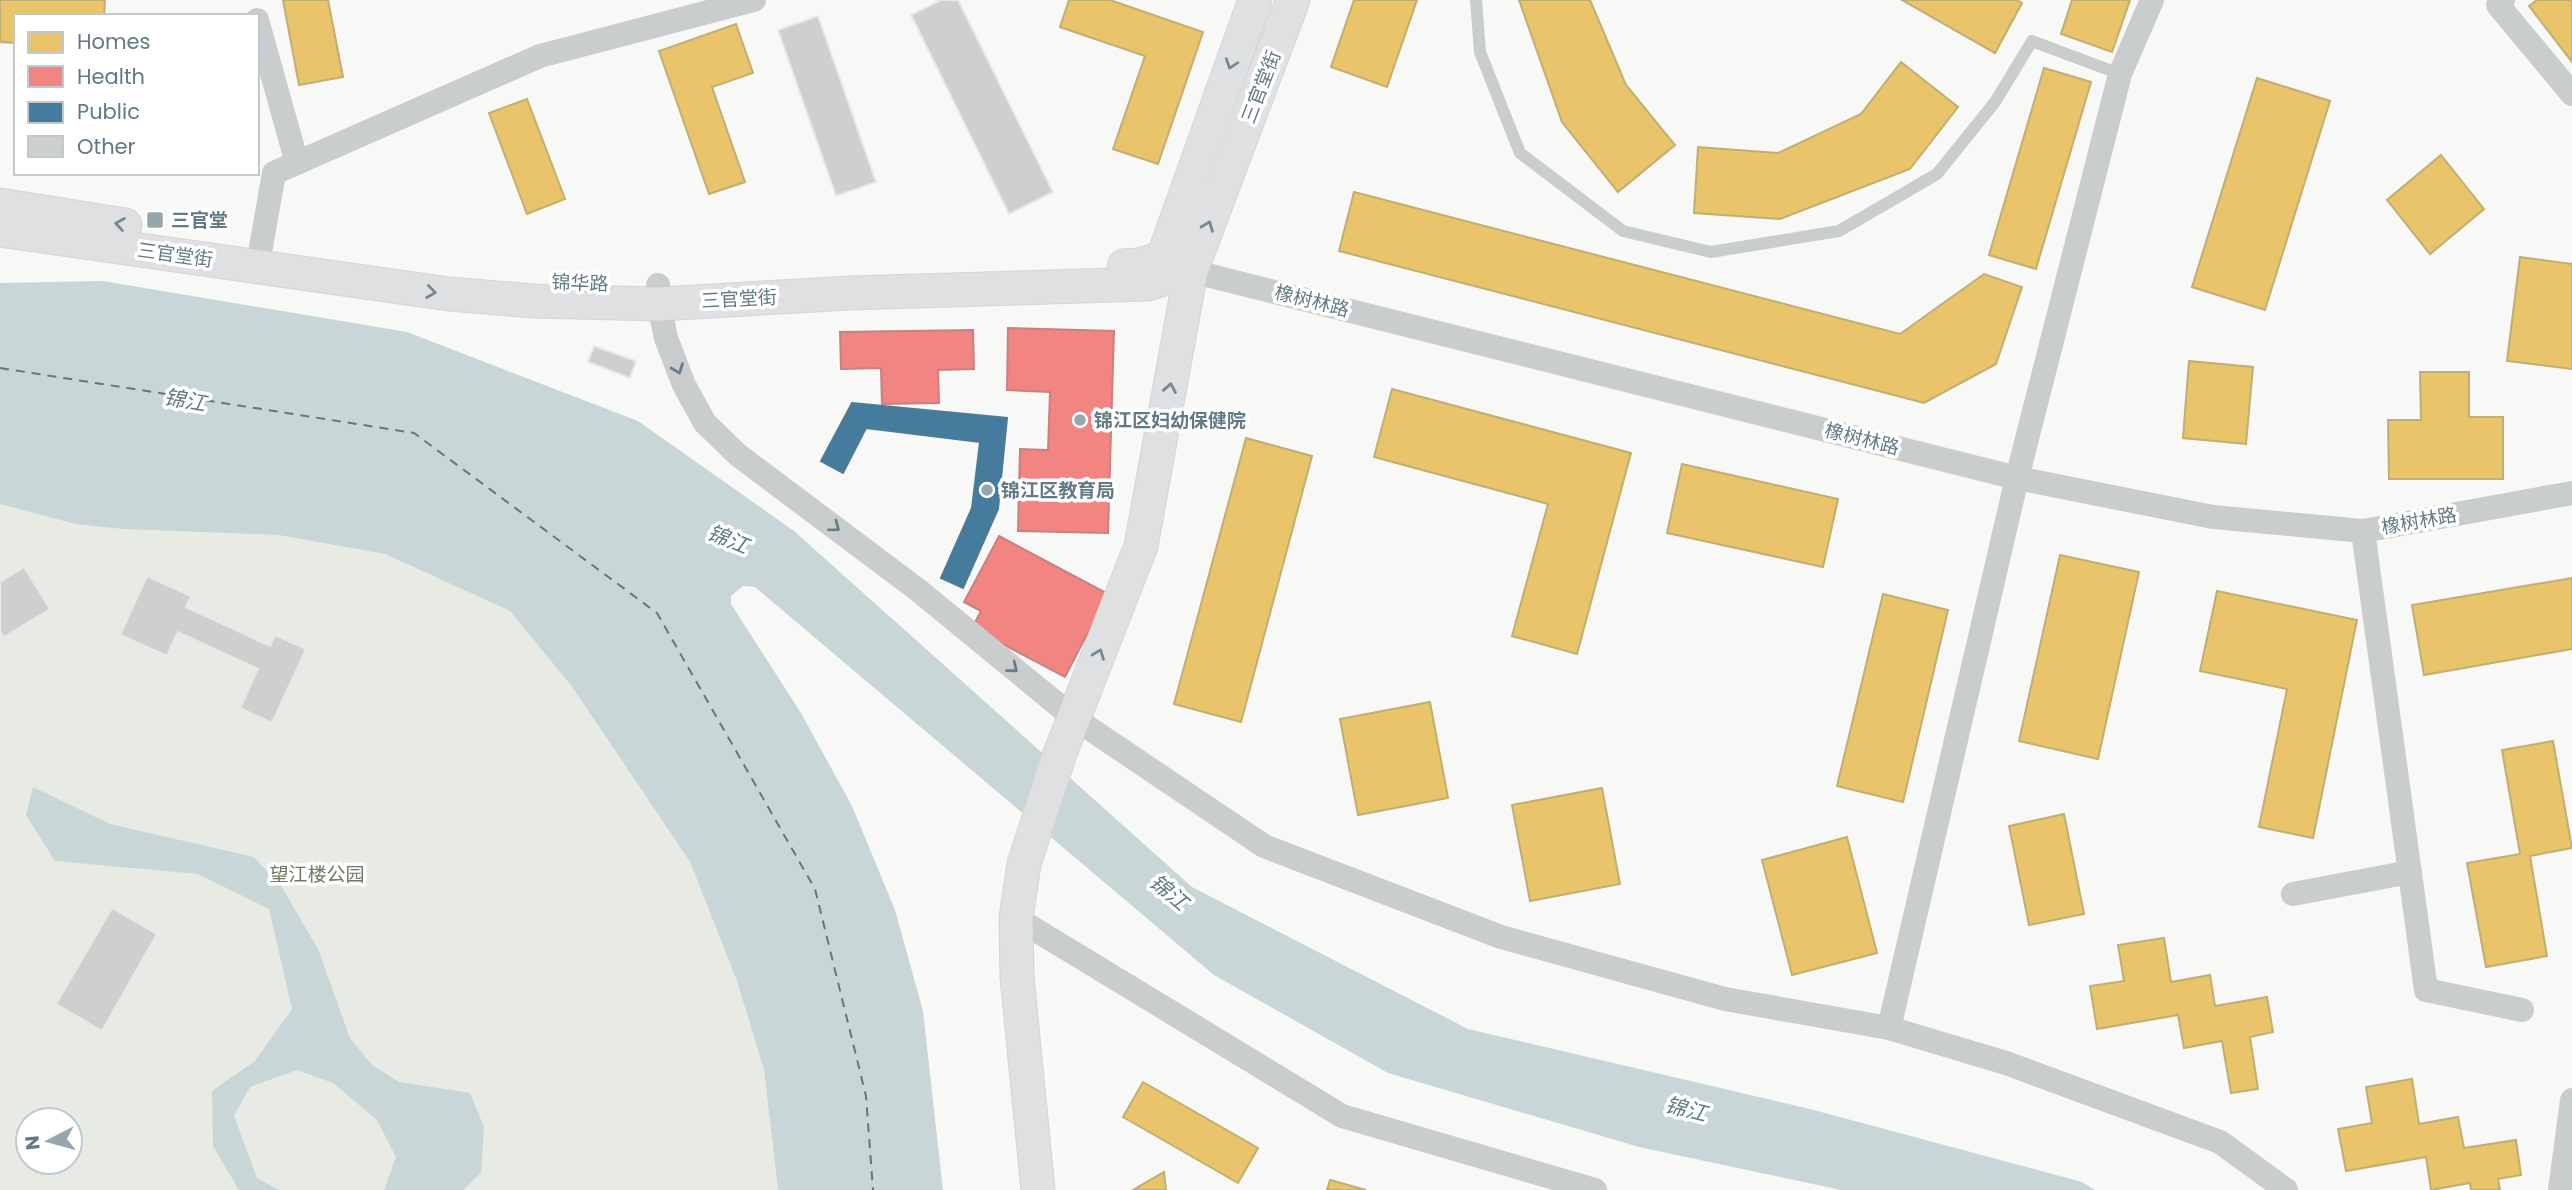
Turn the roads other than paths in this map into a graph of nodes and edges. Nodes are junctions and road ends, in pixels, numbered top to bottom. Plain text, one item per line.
1 (754, 0) edge
2 (1255, 0) edge
3 (1293, 0) edge
4 (1476, 0) edge
5 (2152, 0) edge
6 (2503, 0) edge
7 (259, 25) edge
8 (2120, 74) junction
9 (2572, 94) edge
10 (297, 163) junction
11 (0, 205) edge
12 (0, 230) edge
13 (261, 247) junction
14 (1177, 265) junction
15 (658, 294) junction
16 (2017, 478) junction
17 (2572, 493) edge
18 (2363, 531) junction
19 (1074, 718) junction
20 (2410, 872) junction
21 (2293, 894) dead end
22 (1016, 918) junction
23 (2522, 1010) dead end
24 (1889, 1028) junction
25 (2572, 1100) edge
26 (1038, 1190) edge
27 (1595, 1190) edge
28 (2286, 1190) edge
29 (2560, 1190) edge

1 - 10 street
2 -> 14 main road, 三官堂街
14 -> 3 main road, 三官堂街
4 - 8 lane
5 - 8 street
6 - 9 street
7 - 10 street
8 - 16 street
10 - 13 street
13 -> 11 main road, 锦华路
12 -> 15 main road, 三官堂街
13 - 15 main road, 锦华路
14 - 15 main road, 锦华路
14 - 16 street, 橡树林路
19 -> 14 main road
15 -> 19 street
16 - 18 street, 橡树林路
16 - 24 street
17 - 18 street, 橡树林路
18 - 20 street
19 - 22 main road
19 - 24 street
20 - 21 street
20 - 23 street
22 - 26 main road
22 - 27 street
24 - 28 street
25 - 29 street

